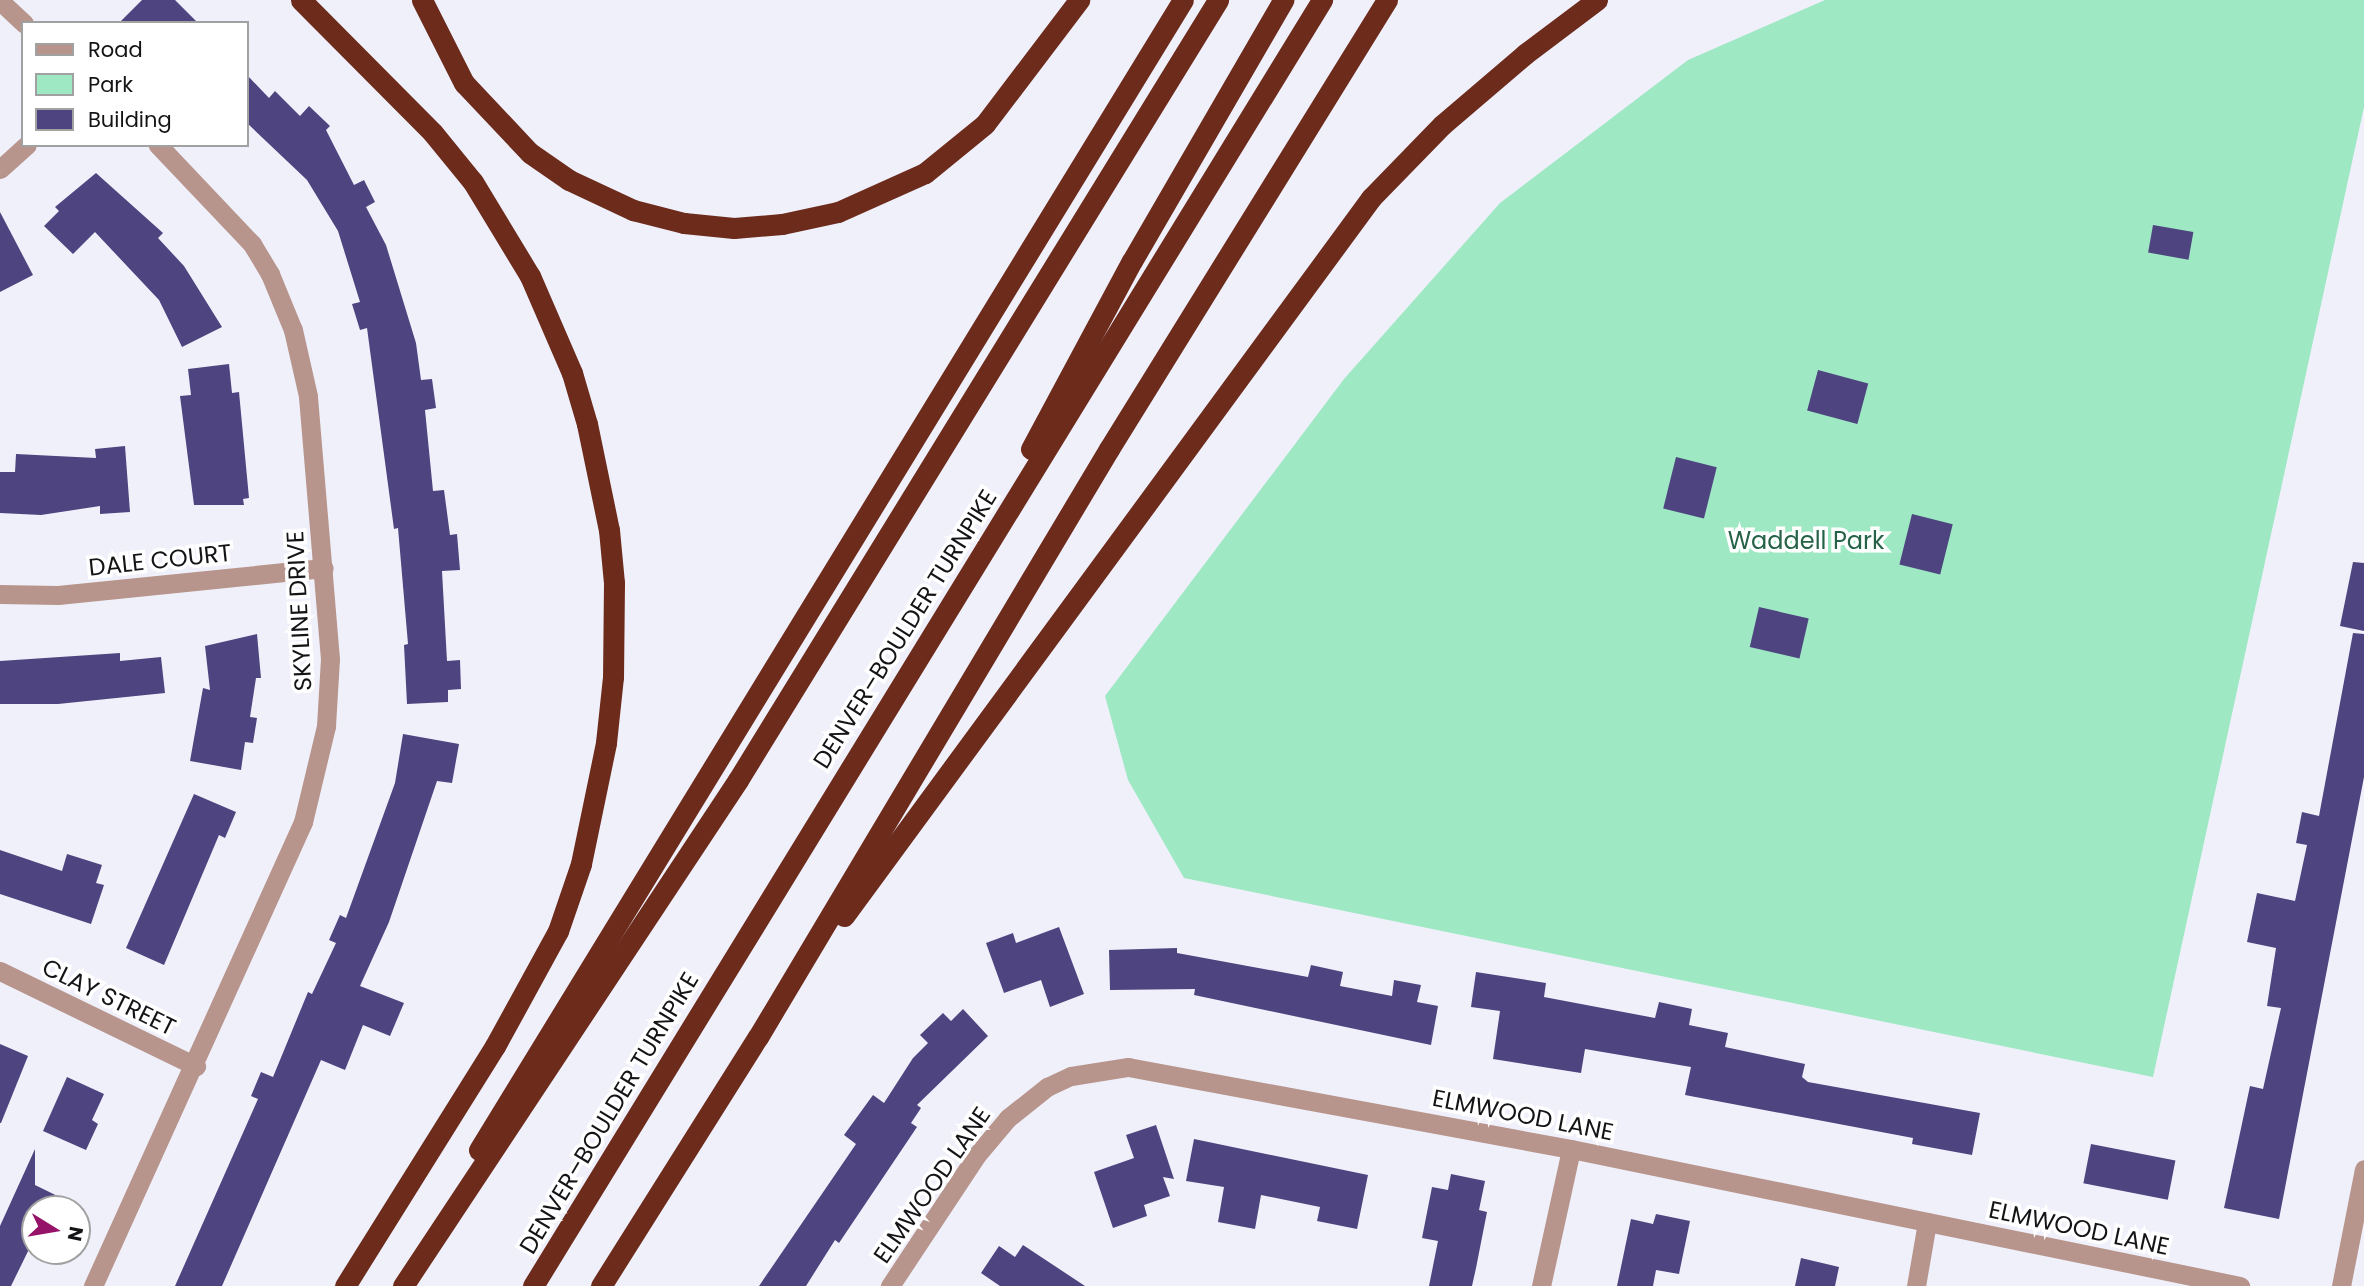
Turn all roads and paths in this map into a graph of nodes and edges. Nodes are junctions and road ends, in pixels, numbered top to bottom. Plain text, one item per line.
1 (301, 0) edge
2 (422, 0) edge
3 (1079, 0) edge
4 (1183, 0) edge
5 (1218, 0) edge
6 (1283, 0) edge
7 (1322, 0) edge
8 (1387, 0) edge
9 (1597, 0) edge
10 (0, 1) edge
11 (22, 21) edge
12 (25, 147) edge
13 (160, 147) edge
14 (0, 169) edge
15 (324, 568) junction
16 (0, 594) edge
17 (931, 636) junction
18 (0, 971) edge
19 (758, 1037) junction
20 (196, 1066) junction
21 (1571, 1149) junction
22 (2364, 1169) edge
23 (1927, 1222) junction
24 (93, 1286) edge
25 (345, 1286) edge
26 (395, 1286) edge
27 (402, 1286) edge
28 (533, 1286) edge
29 (601, 1286) edge
30 (890, 1286) edge
31 (1541, 1286) edge
32 (1916, 1286) edge
33 (2240, 1286) edge
34 (2341, 1286) edge

1 - 25 highway
2 - 3 highway
4 - 26 highway
5 - 27 highway
6 - 17 highway
7 - 17 highway, DENVER–BOULDER TURNPIKE
8 - 19 highway
9 - 19 highway
10 - 11 street
12 - 14 street
13 - 15 street, SKYLINE DRIVE
15 - 16 street, DALE COURT
15 - 20 street, SKYLINE DRIVE
17 - 28 highway, DENVER–BOULDER TURNPIKE
18 - 20 street, CLAY STREET
19 - 29 highway
20 - 24 street, SKYLINE DRIVE
21 - 23 street, ELMWOOD LANE
21 - 30 street, ELMWOOD LANE
21 - 31 street
22 - 34 street
23 - 32 street
23 - 33 street, ELMWOOD LANE

